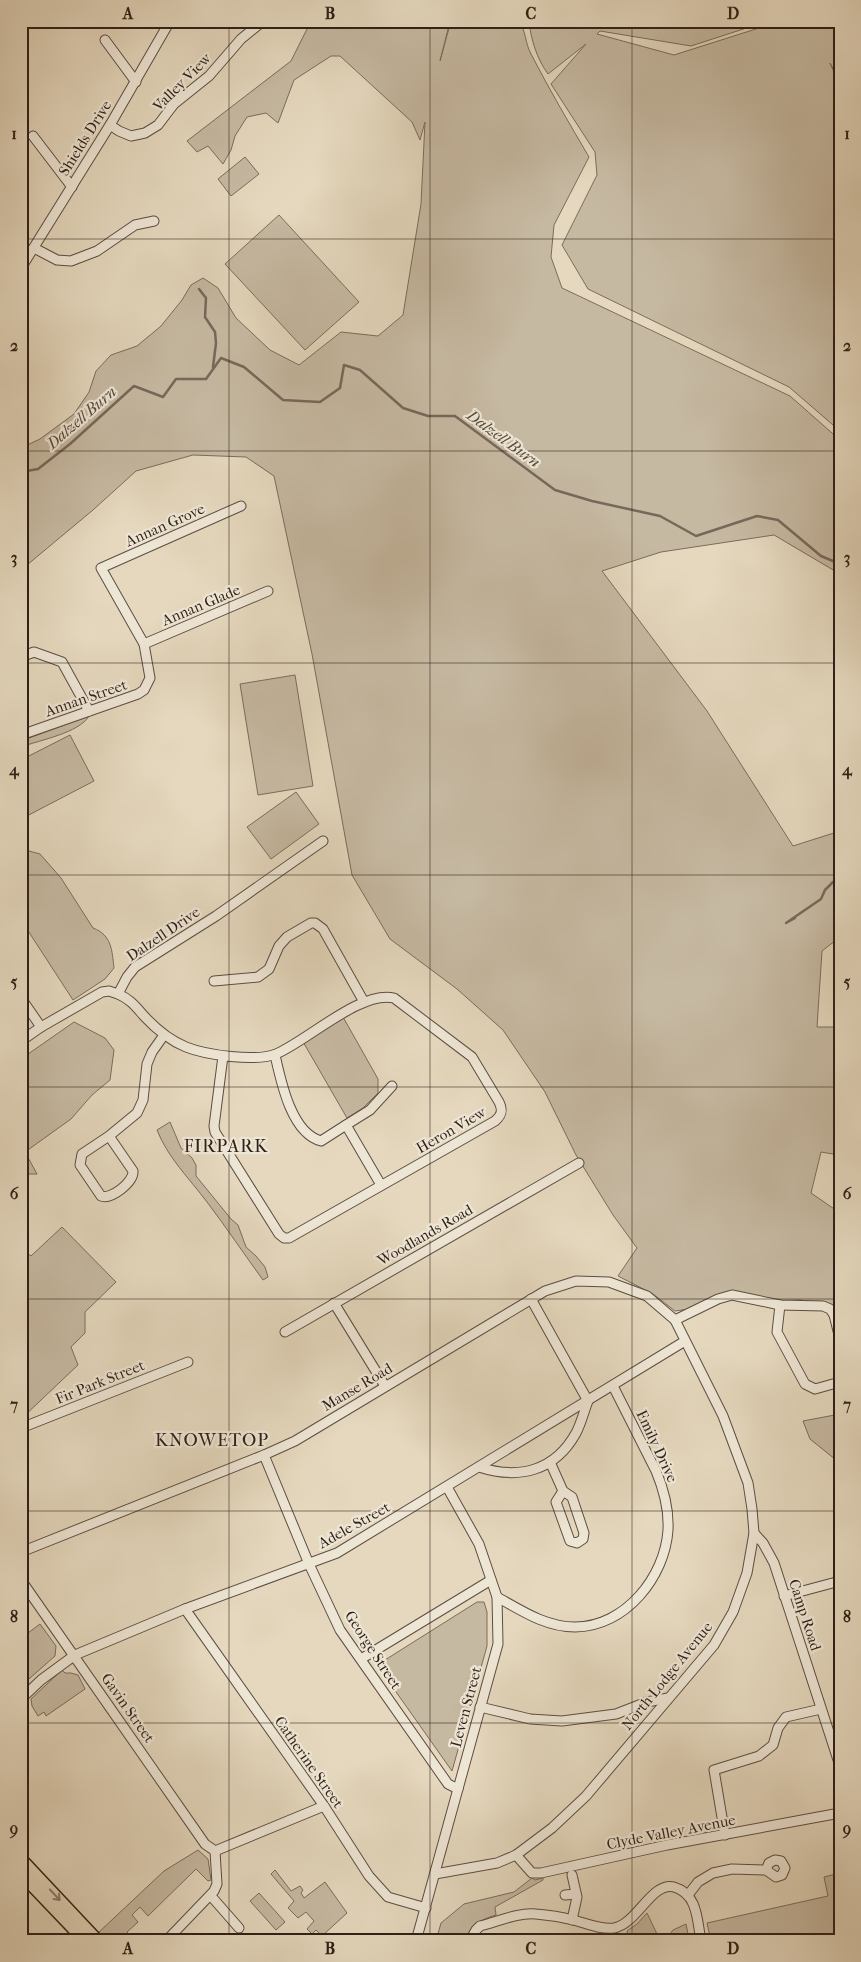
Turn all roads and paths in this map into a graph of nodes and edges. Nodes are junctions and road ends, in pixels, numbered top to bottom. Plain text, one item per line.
1 (170, 21) edge
2 (264, 21) edge
3 (105, 40) dead end
4 (136, 82) junction
5 (110, 125) junction
6 (33, 136) dead end
7 (72, 187) junction
8 (154, 221) dead end
9 (34, 248) junction
10 (21, 268) edge
11 (240, 506) dead end
12 (100, 568) joint
13 (268, 591) dead end
14 (144, 644) junction
15 (21, 657) edge
16 (89, 711) junction
17 (21, 735) edge
18 (323, 841) dead end
19 (214, 980) dead end
20 (118, 994) junction
21 (21, 998) edge
22 (364, 1002) junction
23 (41, 1027) junction
24 (164, 1035) junction
25 (21, 1041) edge
26 (275, 1055) junction
27 (223, 1056) junction
28 (392, 1086) dead end
29 (346, 1125) junction
30 (109, 1136) junction
31 (578, 1163) dead end
32 (381, 1185) junction
33 (531, 1299) junction
34 (334, 1303) junction
35 (780, 1304) junction
36 (675, 1320) junction
37 (285, 1332) dead end
38 (840, 1339) edge
39 (685, 1341) junction
40 (188, 1362) dead end
41 (840, 1382) edge
42 (385, 1386) junction
43 (613, 1386) junction
44 (588, 1400) junction
45 (21, 1428) edge
46 (264, 1455) junction
47 (550, 1462) junction
48 (480, 1467) junction
49 (447, 1487) junction
50 (563, 1491) junction
51 (754, 1533) junction
52 (21, 1552) edge
53 (308, 1564) junction
54 (21, 1580) edge
55 (492, 1580) junction
56 (840, 1581) edge
57 (784, 1596) junction
58 (497, 1597) junction
59 (185, 1609) junction
60 (76, 1655) junction
61 (361, 1659) junction
62 (668, 1698) junction
63 (21, 1699) edge
64 (480, 1707) junction
65 (821, 1709) junction
66 (838, 1752) edge
67 (840, 1766) edge
68 (458, 1789) junction
69 (324, 1806) junction
70 (840, 1813) edge
71 (725, 1835) junction
72 (215, 1850) junction
73 (516, 1855) junction
74 (21, 1859) edge
75 (766, 1870) dead end
76 (21, 1874) edge
77 (435, 1874) junction
78 (572, 1875) dead end
79 (576, 1894) junction
80 (688, 1894) junction
81 (565, 1895) dead end
82 (211, 1896) junction
83 (426, 1908) junction
84 (572, 1920) junction
85 (239, 1928) dead end
86 (85, 1941) edge
87 (98, 1941) edge
88 (166, 1941) edge
89 (416, 1941) edge
90 (470, 1941) edge
91 (701, 1941) edge

1 - 4 street, Shields Drive
2 - 5 street, Valley View
3 - 4 street
4 - 5 street, Shields Drive
5 - 7 street, Shields Drive
6 - 7 street
7 - 9 street, Shields Drive
8 - 9 street
9 - 10 street, Shields Drive
11 - 12 street, Annan Grove
12 - 14 street, Annan Street
13 - 14 street, Annan Glade
14 - 16 street, Annan Street
15 - 16 street
16 - 17 street, Annan Street
18 - 20 street, Dalzell Drive
19 - 22 street
20 - 23 street
20 - 24 street, Heron View
21 - 23 street
22 - 26 street, Heron View
22 - 32 street, Heron View
23 - 25 street
24 - 27 street, Heron View
24 - 30 street
26 - 27 street, Heron View
26 - 29 street
27 - 32 street, Heron View
28 - 29 street
29 - 32 street
30 - 30 street
31 - 34 street, Woodlands Road
33 - 36 street, Manse Road
33 - 42 street, Manse Road
33 - 44 street
34 - 37 street, Woodlands Road
34 - 42 street
35 - 36 street
35 - 38 street
35 - 41 street
36 - 39 street, Manse Road
39 - 43 street, Adele Street
39 - 51 street, North Lodge Avenue
40 - 45 street, Fir Park Street
42 - 46 street, Manse Road
43 - 44 street, Adele Street
43 - 58 street, Emily Drive
44 - 47 street
44 - 48 street, Adele Street
46 - 52 street, Manse Road
46 - 53 street, George Street
47 - 48 street
47 - 50 street
48 - 49 street, Adele Street
49 - 53 street, Adele Street
49 - 55 street, Leven Street
50 - 50 street
51 - 57 street, Camp Road
51 - 62 street, North Lodge Avenue
53 - 59 street, Adele Street
53 - 61 street, George Street
54 - 60 street, Gavin Street
55 - 58 street, Leven Street
55 - 61 street
56 - 57 street
57 - 65 street, Camp Road
58 - 64 street, Leven Street
59 - 60 street, Adele Street
59 - 69 street, Catherine Street
60 - 63 street, Adele Street
60 - 72 street, Gavin Street
61 - 68 street, George Street
62 - 64 street
62 - 73 street, North Lodge Avenue
64 - 68 street, Leven Street
65 - 66 street, Camp Road
65 - 71 street
66 - 67 street, Camp Road
68 - 77 street, Leven Street
69 - 72 street
69 - 83 street, Catherine Street
70 - 71 street, Clyde Valley Avenue
71 - 73 street, Clyde Valley Avenue
72 - 82 street
73 - 77 street, North Lodge Avenue
74 -> 87 main road
75 - 80 street
76 - 86 main road
77 - 83 street, Leven Street
78 - 79 street
79 - 81 street
79 - 84 street
80 - 84 street
80 - 91 street
82 - 85 street
82 - 88 street
83 - 89 street, Leven Street
84 - 90 street

